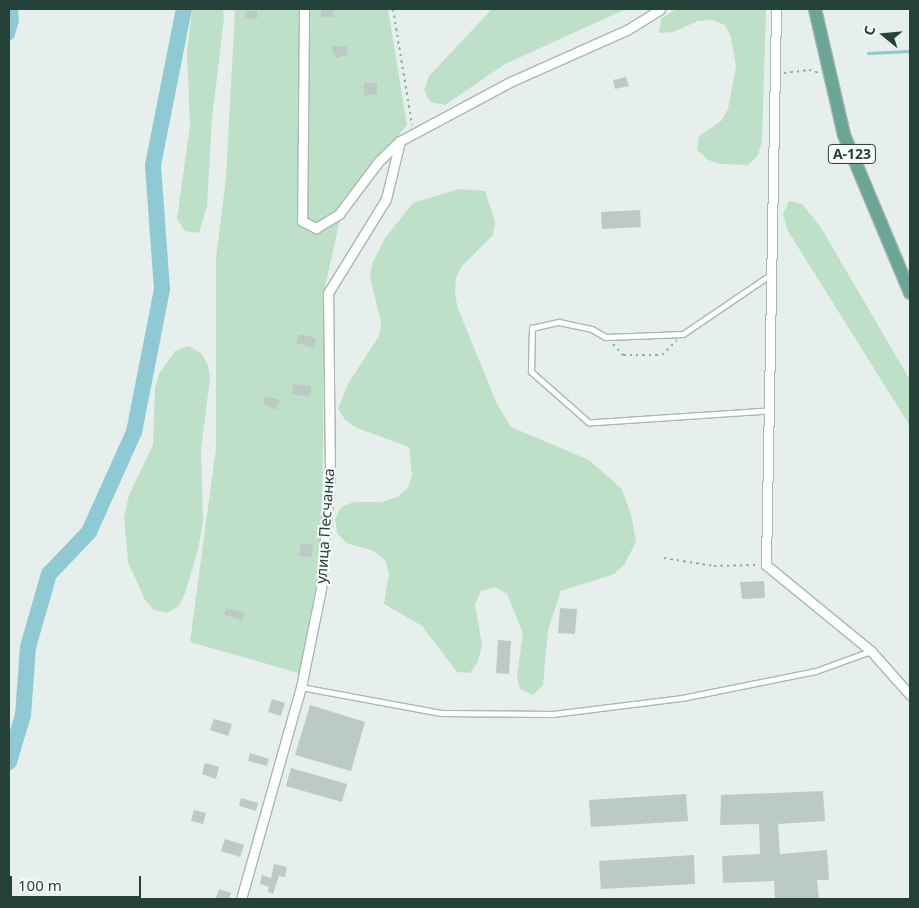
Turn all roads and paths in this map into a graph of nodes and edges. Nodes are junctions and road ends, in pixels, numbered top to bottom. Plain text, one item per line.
1 (304, 9) edge
2 (393, 9) edge
3 (660, 9) edge
4 (776, 9) edge
5 (815, 9) edge
6 (828, 75) junction
7 (774, 84) junction
8 (413, 135) junction
9 (400, 141) junction
10 (770, 275) junction
11 (910, 293) edge
12 (683, 334) junction
13 (606, 337) junction
14 (768, 410) junction
15 (664, 558) dead end
16 (766, 565) junction
17 (871, 651) junction
18 (301, 687) junction
19 (910, 695) edge
20 (241, 899) edge

1 - 9 street
2 - 8 path
3 - 8 street
4 - 7 street
5 - 6 main road, А-123
6 - 7 path
6 - 11 main road, А-123
7 - 10 street
8 - 9 street
9 - 18 street, улица Песчанка
10 - 12 lane
10 - 14 street
12 - 13 lane
12 - 13 path
13 - 14 lane
14 - 16 street
15 - 16 path
16 - 17 street
17 - 18 lane
17 - 19 street
18 - 20 street, улица Песчанка

